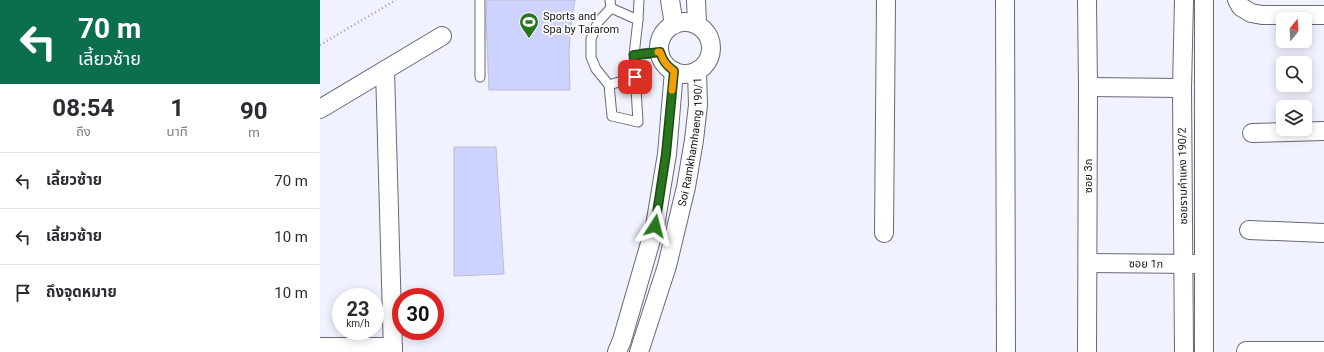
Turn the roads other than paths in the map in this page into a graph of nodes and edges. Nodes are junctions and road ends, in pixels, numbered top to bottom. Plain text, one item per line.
1 (480, 0) edge
2 (639, 0) edge
3 (670, 0) edge
4 (696, 0) edge
5 (886, 0) edge
6 (1005, 0) edge
7 (1087, 0) edge
8 (1184, 0) edge
9 (1201, 0) edge
10 (1204, 0) edge
11 (1237, 0) edge
12 (610, 4) edge
13 (1324, 15) edge
14 (638, 20) junction
15 (697, 24) junction
16 (674, 25) junction
17 (442, 36) dead end
18 (660, 52) junction
19 (634, 55) junction
20 (385, 70) junction
21 (674, 71) junction
22 (697, 71) junction
23 (480, 76) dead end
24 (635, 77) junction
25 (610, 85) junction
26 (1088, 87) junction
27 (1182, 88) junction
28 (320, 109) edge
29 (1324, 131) edge
30 (1252, 132) dead end
31 (1249, 230) dead end
32 (884, 233) dead end
33 (1324, 233) edge
34 (1088, 263) junction
35 (1184, 264) junction
36 (1203, 264) junction
37 (320, 347) edge
38 (393, 350) edge
39 (1246, 351) dead end
40 (1324, 351) edge
41 (617, 352) edge
42 (639, 352) edge
43 (1006, 352) edge
44 (1087, 352) edge
45 (1184, 352) edge
46 (1204, 352) edge

1 - 23 lane
2 - 14 lane
3 - 16 street
4 - 15 street
5 - 32 street
6 - 43 street
7 - 26 street, ซอย 3ก
8 - 9 street
8 - 27 street, ซอยรามคำแหง 190/2
10 - 36 street, ซอยรามคำแหง 190/2
11 - 13 street
12 - 14 lane
12 - 25 lane
14 - 19 lane
15 - 16 street
15 - 22 street, Soi Ramkhamhaeng 190/1
16 - 18 street
17 - 20 street
18 - 19 lane
18 - 21 street
19 - 24 lane
20 - 28 street
20 - 38 street
21 - 22 street, Soi Ramkhamhaeng 190/1
21 - 41 street, Soi Ramkhamhaeng 190/1
22 - 42 street, Soi Ramkhamhaeng 190/1
24 - 25 lane
24 - 25 lane
26 - 27 street
26 - 34 street, ซอย 3ก
27 - 35 street, ซอยรามคำแหง 190/2
29 - 30 street
31 - 33 street
34 - 35 street, ซอย 1ก
34 - 44 street, ซอย 3ก
35 - 36 street, ซอย 1ก
35 - 45 street, ซอยรามคำแหง 190/2
36 - 46 street, ซอยรามคำแหง 190/2
37 - 38 street
39 - 40 street

